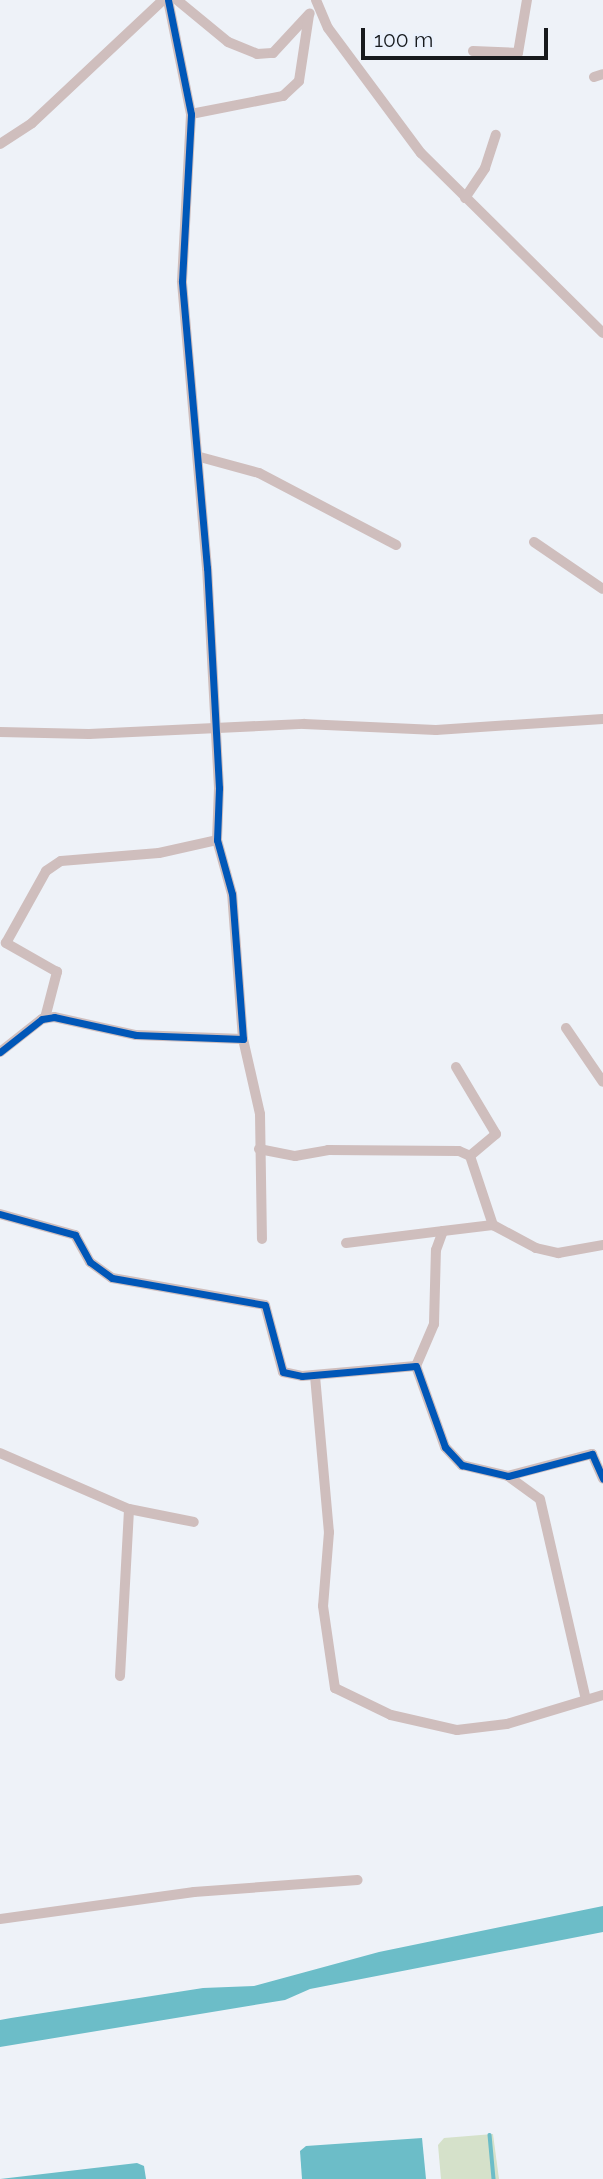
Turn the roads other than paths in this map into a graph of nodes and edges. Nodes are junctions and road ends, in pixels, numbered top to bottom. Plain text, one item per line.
1 (163, 0) edge
2 (168, 0) edge
3 (177, 0) edge
4 (316, 0) edge
5 (527, 0) edge
6 (309, 15) junction
7 (473, 51) dead end
8 (191, 114) junction
9 (496, 135) dead end
10 (0, 144) edge
11 (465, 198) junction
12 (603, 333) edge
13 (200, 457) junction
14 (534, 542) dead end
15 (396, 545) dead end
16 (603, 589) edge
17 (603, 719) edge
18 (216, 725) junction
19 (0, 732) edge
20 (217, 840) junction
21 (46, 1018) junction
22 (566, 1028) dead end
23 (243, 1039) junction
24 (0, 1052) edge
25 (456, 1067) dead end
26 (603, 1082) edge
27 (260, 1149) junction
28 (470, 1156) junction
29 (0, 1214) edge
30 (493, 1225) junction
31 (443, 1231) junction
32 (262, 1239) dead end
33 (346, 1243) dead end
34 (603, 1245) edge
35 (416, 1366) junction
36 (315, 1376) junction
37 (0, 1453) edge
38 (508, 1476) junction
39 (603, 1479) edge
40 (129, 1509) junction
41 (194, 1522) dead end
42 (120, 1676) dead end
43 (603, 1695) edge
44 (586, 1700) junction
45 (358, 1880) dead end
46 (0, 1919) edge

1 - 10 street
2 - 8 street
3 - 6 street
4 - 6 street
4 - 11 street
5 - 7 street
6 - 8 street
8 - 13 street
9 - 11 street
11 - 12 street
13 - 15 street
13 - 18 street
14 - 16 street
17 - 18 street
18 - 19 street
18 - 20 street
20 - 21 street
20 - 23 street
21 - 23 street
21 - 24 street
22 - 26 street
23 - 27 street
25 - 28 street
27 - 28 street
27 - 32 street
28 - 30 street
29 - 36 street
30 - 31 street
30 - 34 street
31 - 33 street
31 - 35 street
35 - 36 street
35 - 38 street
36 - 44 street
37 - 40 street
38 - 39 street
38 - 44 street
40 - 41 street
40 - 42 street
43 - 44 street
45 - 46 street

